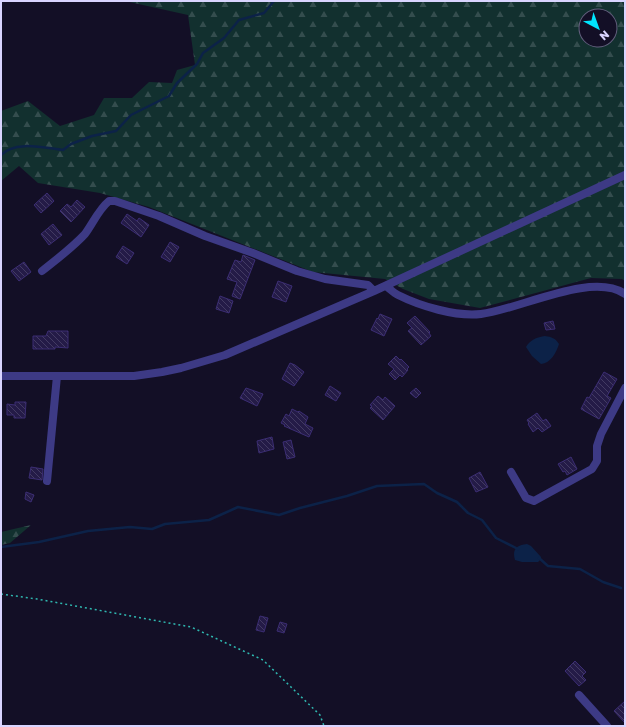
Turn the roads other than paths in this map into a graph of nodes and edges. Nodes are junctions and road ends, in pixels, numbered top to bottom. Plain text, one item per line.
1 (625, 175) edge
2 (42, 271) dead end
3 (386, 286) junction
4 (374, 291) junction
5 (625, 294) edge
6 (1, 376) edge
7 (57, 376) junction
8 (625, 388) edge
9 (512, 472) dead end
10 (46, 481) dead end
11 (579, 695) dead end
12 (608, 726) edge

1 - 3 street
2 - 4 street
3 - 4 street
3 - 5 street
4 - 7 street
6 - 7 street
7 - 10 street
8 - 9 street
11 - 12 street

